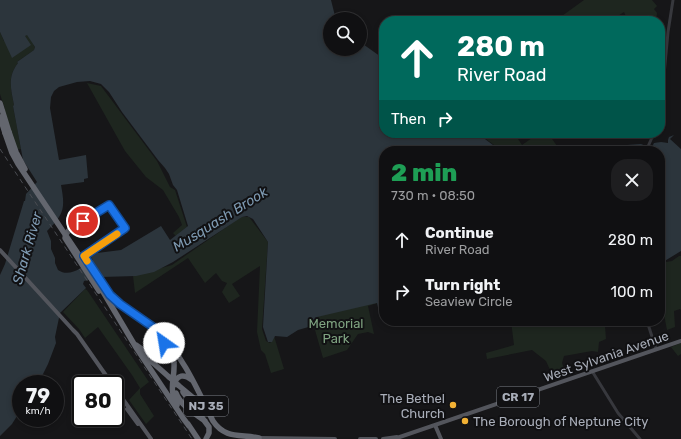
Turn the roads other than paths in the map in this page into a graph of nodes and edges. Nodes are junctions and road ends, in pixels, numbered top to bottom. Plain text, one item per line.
1 (674, 0) edge
2 (665, 64) edge
3 (0, 103) edge
4 (1, 114) edge
5 (7, 132) junction
6 (83, 221) joint
7 (0, 250) edge
8 (84, 256) junction
9 (99, 284) junction
10 (134, 314) junction
11 (121, 323) junction
12 (649, 326) edge
13 (73, 330) junction
14 (127, 331) junction
15 (163, 337) junction
16 (681, 341) edge
17 (134, 343) junction
18 (172, 348) junction
19 (656, 349) junction
20 (592, 372) junction
21 (103, 375) edge
22 (106, 375) edge
23 (192, 380) junction
24 (178, 385) junction
25 (124, 401) edge
26 (124, 404) edge
27 (205, 421) junction
28 (435, 424) junction
29 (189, 426) junction
30 (401, 436) junction
31 (259, 438) junction
32 (273, 438) edge
33 (150, 439) edge
34 (198, 439) edge
35 (206, 439) edge
36 (228, 439) edge
37 (245, 439) edge
38 (335, 439) edge
39 (360, 439) edge
40 (376, 439) edge
41 (383, 439) edge
42 (394, 439) edge
43 (440, 439) edge
44 (640, 439) edge

1 - 2 street
3 - 4 highway, NJ 35
4 - 5 highway, NJ 35
5 - 8 highway, NJ 35, bridge
5 - 9 highway, NJ 35, bridge
6 - 8 street
6 - 9 highway
7 - 13 main road
8 - 9 highway, NJ 35
9 - 10 highway, NJ 35
9 - 11 highway, NJ 35
9 - 14 highway
10 - 11 highway
10 - 15 highway, NJ 35
11 - 14 highway, NJ 35
12 - 19 street
13 - 21 main road
13 - 22 main road
14 - 17 highway, NJ 35
15 - 17 highway
15 - 18 highway, NJ 35
16 - 19 main road, West Sylvania Avenue / CR 17
17 - 24 highway, NJ 35, bridge
17 - 29 highway
18 - 23 highway, NJ 35
18 - 29 highway
19 - 20 main road, West Sylvania Avenue / CR 17
20 - 28 main road, West Sylvania Avenue / CR 17
20 - 44 street
23 - 27 highway
23 - 31 highway, NJ 35
24 - 27 highway
24 - 36 highway, NJ 35
25 - 33 main road
26 - 33 main road
27 - 35 highway
28 - 30 main road, West Sylvania Avenue / CR 17
28 - 43 main road
29 - 34 highway
30 - 41 main road, West Sylvania Avenue / CR 17
30 - 42 main road, West Sylvania Avenue / CR 17
31 - 32 main road, NJ 35
31 - 37 highway, NJ 35
32 - 38 main road, NJ 35
36 - 37 highway, NJ 35
39 - 40 main road

